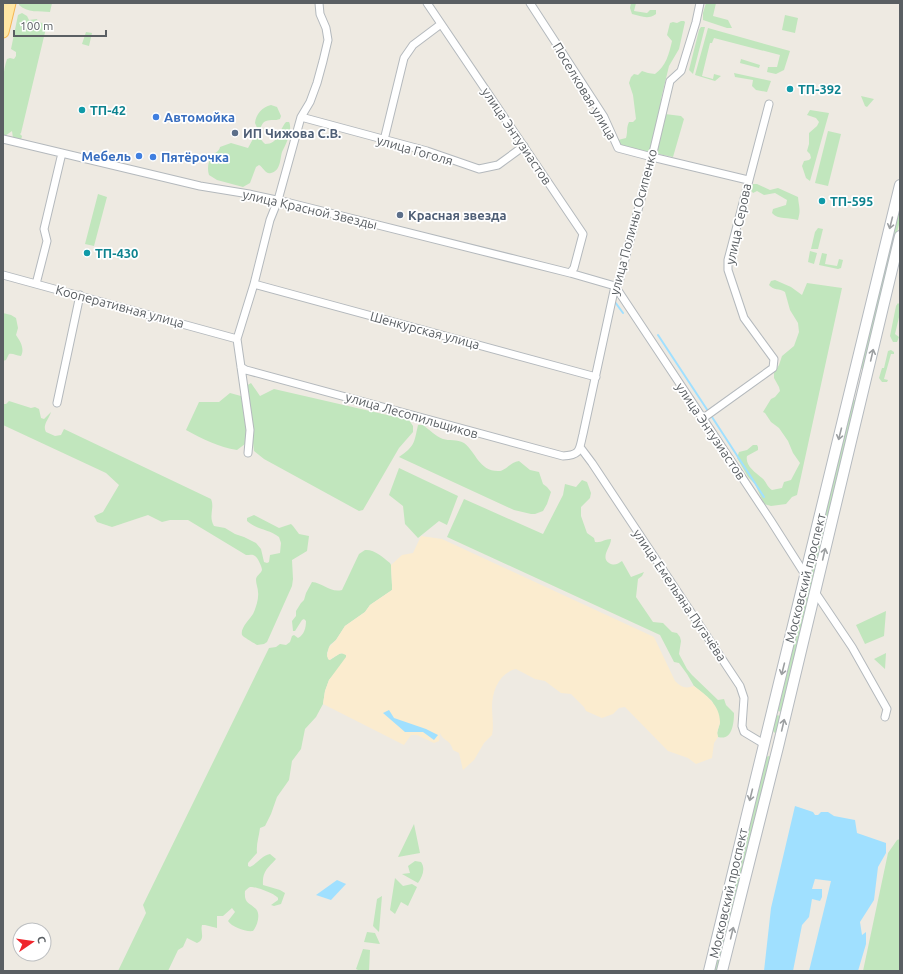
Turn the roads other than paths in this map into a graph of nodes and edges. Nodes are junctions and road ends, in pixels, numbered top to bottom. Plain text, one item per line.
1 (10, 3) edge
2 (318, 3) edge
3 (427, 3) edge
4 (530, 3) edge
5 (700, 3) edge
6 (441, 24) junction
7 (3, 32) edge
8 (769, 104) dead end
9 (300, 117) junction
10 (3, 139) edge
11 (384, 140) junction
12 (524, 146) junction
13 (62, 153) junction
14 (652, 157) junction
15 (748, 180) junction
16 (900, 185) edge
17 (278, 200) junction
18 (900, 236) edge
19 (570, 273) junction
20 (3, 275) edge
21 (36, 284) junction
22 (254, 284) junction
23 (615, 286) junction
24 (80, 295) junction
25 (237, 339) junction
26 (241, 367) junction
27 (596, 377) junction
28 (854, 379) junction
29 (866, 382) junction
30 (57, 403) dead end
31 (702, 419) junction
32 (580, 447) junction
33 (248, 453) dead end
34 (806, 576) junction
35 (815, 592) junction
36 (885, 717) dead end
37 (764, 744) junction
38 (778, 747) junction
39 (709, 971) edge
40 (722, 971) edge

1 - 7 main road
2 - 9 street
3 - 6 street, улица Энтузиастов
4 - 14 street, Поселковая улица
5 - 14 street, улица Полины Осипенко
6 - 11 street
6 - 12 street, улица Энтузиастов
8 - 15 street, улица Серова
9 - 11 street, улица Гоголя
9 - 17 street
10 - 13 street, улица Красной Звезды
11 - 12 street, улица Гоголя
12 - 19 street, улица Энтузиастов
13 - 17 street, улица Красной Звезды
13 - 21 street
14 - 15 street, Поселковая улица
14 - 23 street, улица Полины Осипенко
15 - 31 street, улица Серова
16 -> 28 main road, Московский проспект
17 - 19 street, улица Красной Звезды
17 - 22 street
29 -> 18 main road, Московский проспект
19 - 23 street, улица Красной Звезды
20 - 21 street, Кооперативная улица
21 - 24 street, Кооперативная улица
22 - 25 street
22 - 27 street, Шенкурская улица
23 - 27 street, улица Полины Осипенко
23 - 31 street, улица Энтузиастов
24 - 25 street, Кооперативная улица
24 - 30 street
25 - 26 street
26 - 32 street, улица Лесопильщиков
26 - 33 street
27 - 32 street, улица Полины Осипенко
28 - 29 main road
28 -> 34 main road, Московский проспект
35 -> 29 main road, Московский проспект
31 - 34 street, улица Энтузиастов
32 - 37 street, улица Емельяна Пугачёва
34 -> 37 main road, Московский проспект
35 - 36 street
38 -> 35 main road, Московский проспект
37 - 38 main road
37 -> 39 main road, Московский проспект
40 -> 38 main road, Московский проспект

